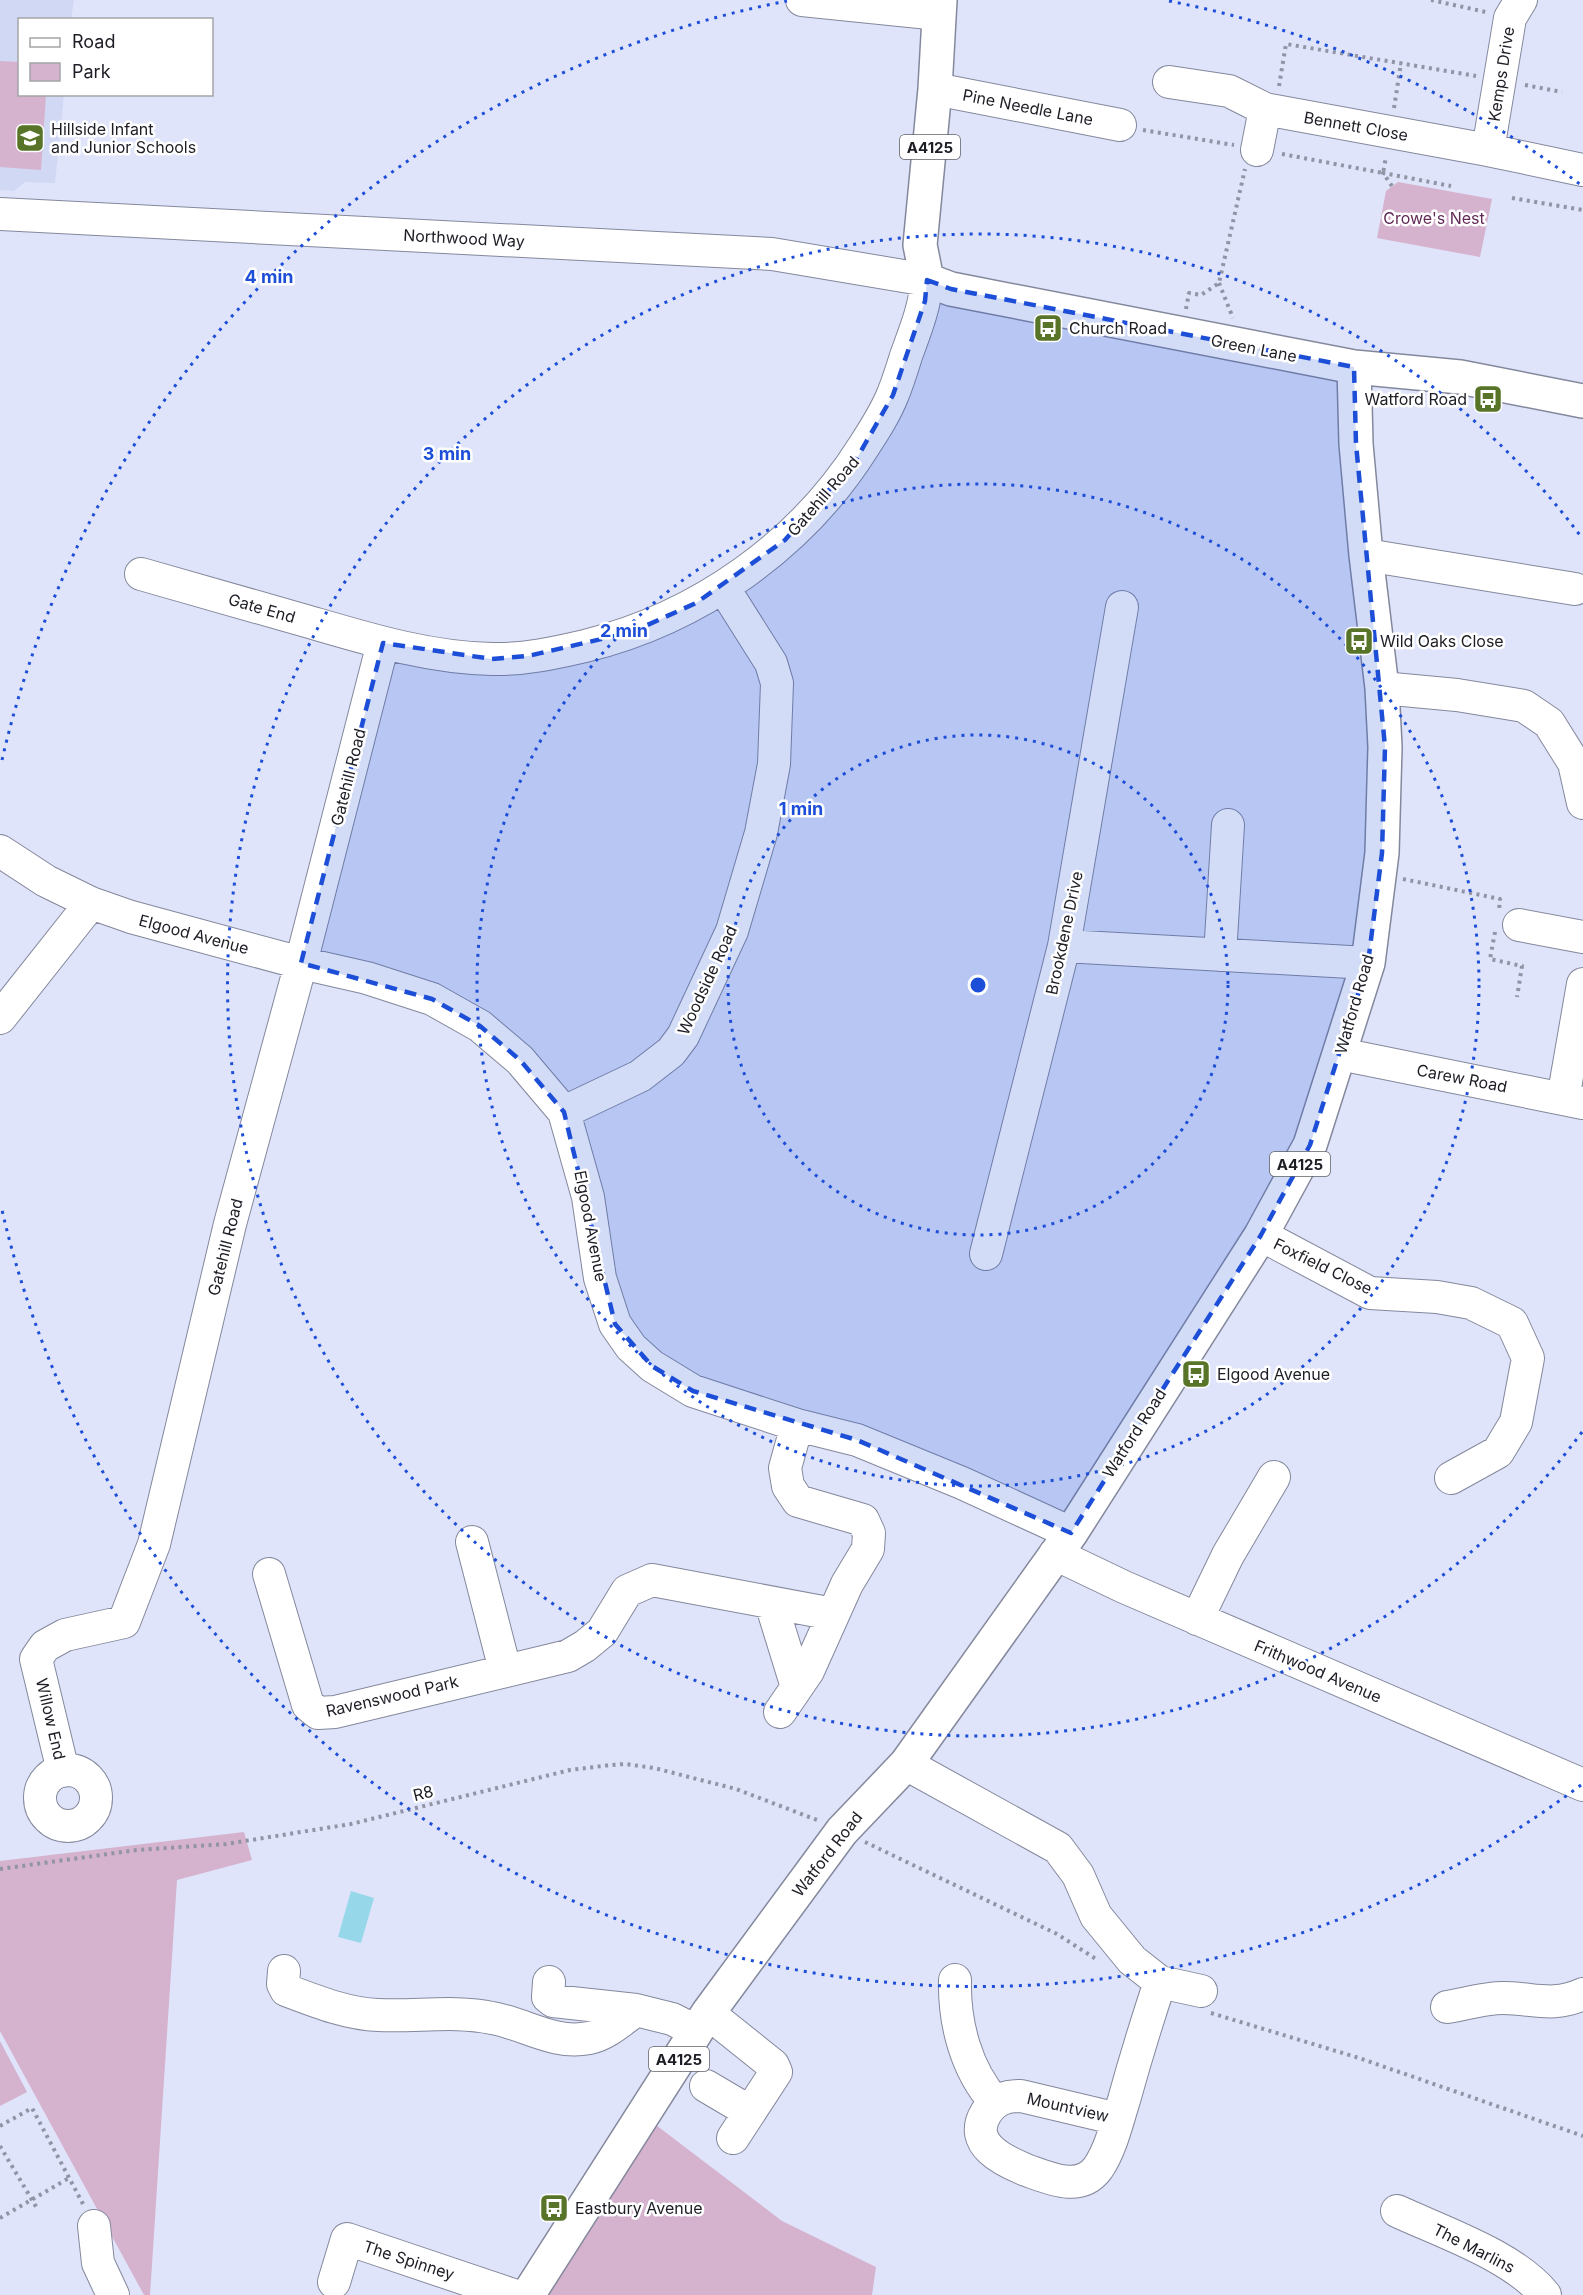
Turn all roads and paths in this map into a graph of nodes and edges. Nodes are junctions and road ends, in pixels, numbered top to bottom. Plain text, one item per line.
1 (802, 0) edge
2 (1431, 0) edge
3 (940, 7) edge
4 (1516, 9) edge
5 (1500, 81) junction
6 (1168, 82) dead end
7 (935, 89) junction
8 (1563, 92) dead end
9 (1270, 110) junction
10 (1120, 124) dead end
11 (1488, 150) junction
12 (1252, 154) joint
13 (1583, 170) edge
14 (1392, 186) dead end
15 (1451, 186) dead end
16 (1512, 198) dead end
17 (1583, 210) edge
18 (0, 214) edge
19 (927, 280) junction
20 (1219, 282) junction
21 (1181, 334) junction
22 (1228, 343) junction
23 (1354, 367) junction
24 (1583, 401) edge
25 (1366, 555) junction
26 (141, 573) dead end
27 (723, 587) junction
28 (1575, 589) dead end
29 (1122, 607) dead end
30 (383, 643) junction
31 (1382, 688) junction
32 (1583, 803) edge
33 (1228, 825) dead end
34 (0, 851) edge
35 (1380, 874) junction
36 (91, 903) junction
37 (1504, 924) junction
38 (1583, 937) edge
39 (1064, 946) junction
40 (1220, 955) junction
41 (301, 963) junction
42 (1368, 963) junction
43 (1583, 984) edge
44 (1517, 998) dead end
45 (0, 1018) edge
46 (1340, 1054) junction
47 (1573, 1101) edge
48 (564, 1112) junction
49 (1261, 1235) junction
50 (986, 1254) dead end
51 (796, 1425) junction
52 (1274, 1477) dead end
53 (1451, 1478) dead end
54 (472, 1542) dead end
55 (1063, 1544) junction
56 (269, 1574) dead end
57 (771, 1603) junction
58 (833, 1614) junction
59 (1197, 1619) junction
60 (124, 1622) joint
61 (506, 1670) junction
62 (906, 1764) junction
63 (63, 1770) dead end
64 (1583, 1785) edge
65 (842, 1831) junction
66 (0, 1869) edge
67 (284, 1971) dead end
68 (955, 1980) dead end
69 (549, 1982) dead end
70 (1160, 1982) junction
71 (1201, 1991) dead end
72 (1583, 1994) edge
73 (1447, 2007) dead end
74 (636, 2010) junction
75 (702, 2022) junction
76 (706, 2086) dead end
77 (995, 2102) junction
78 (750, 2112) junction
79 (1118, 2119) junction
80 (0, 2126) edge
81 (733, 2138) dead end
82 (0, 2146) edge
83 (69, 2178) junction
84 (31, 2199) junction
85 (38, 2210) dead end
86 (1397, 2211) dead end
87 (0, 2218) edge
88 (94, 2226) joint
89 (334, 2282) dead end
90 (113, 2295) edge
91 (513, 2295) edge
92 (528, 2295) edge
93 (1545, 2295) edge

1 - 3 street
2 - 4 path
3 - 7 main road, A4125
4 - 5 street, Kemps Drive
5 - 8 path
5 - 9 path
5 - 11 street, Kemps Drive
6 - 9 street, Bennett Close
7 - 10 street, Pine Needle Lane
7 - 19 main road, A4125
9 - 11 street, Bennett Close
9 - 12 street
11 - 13 street, Bennett Close
12 - 20 path
14 - 15 path
16 - 17 path
18 - 19 street, Northwood Way
19 - 21 main road, Green Lane
19 - 27 street, Gatehill Road
20 - 21 path
20 - 22 path
21 - 22 main road, Green Lane
22 - 23 main road, Green Lane
23 - 24 main road, Green Lane
23 - 25 main road, Watford Road / A4125
25 - 28 street
25 - 31 main road, Watford Road / A4125
26 - 30 street, Gate End
27 - 30 street, Gatehill Road
27 - 48 street, Woodside Road
29 - 39 street, Brookdene Drive
30 - 41 street, Gatehill Road
31 - 32 street
31 - 35 main road, Watford Road / A4125
33 - 40 street
34 - 36 street, Elgood Avenue
35 - 37 path
35 - 42 main road, Watford Road / A4125
36 - 41 street, Elgood Avenue
36 - 45 street
37 - 38 street
37 - 44 path
39 - 40 street
39 - 50 street, Brookdene Drive
40 - 42 street
41 - 48 street, Elgood Avenue
41 - 60 street, Gatehill Road
42 - 46 main road, Watford Road / A4125
43 - 47 street
46 - 47 street, Carew Road
46 - 49 main road, Watford Road / A4125
48 - 51 street, Elgood Avenue
49 - 53 street, Foxfield Close
49 - 55 main road, Watford Road / A4125
51 - 55 street, Elgood Avenue
51 - 58 street
52 - 59 street
54 - 61 street
55 - 59 street, Frithwood Avenue
55 - 62 main road, Watford Road / A4125
56 - 61 street, Ravenswood Park
57 - 58 street, Ravenswood Park
57 - 58 street
57 - 61 street, Ravenswood Park
59 - 64 street, Frithwood Avenue
60 - 63 street, Willow End
62 - 65 main road, Watford Road / A4125
62 - 70 street
65 - 66 path, R8
65 - 75 main road, Watford Road / A4125
67 - 74 street
68 - 77 street
69 - 74 street
70 - 71 street
70 - 79 street, Mountview
72 - 73 street
74 - 75 street
75 - 78 street
75 - 92 main road, Watford Road / A4125
76 - 78 street
77 - 79 street, Mountview
77 - 79 street, Mountview
78 - 81 street
80 - 83 path
82 - 84 path
83 - 84 path
83 - 88 path
84 - 85 path
84 - 87 path
86 - 93 street, The Marlins
88 - 90 street
89 - 91 street, The Spinney

